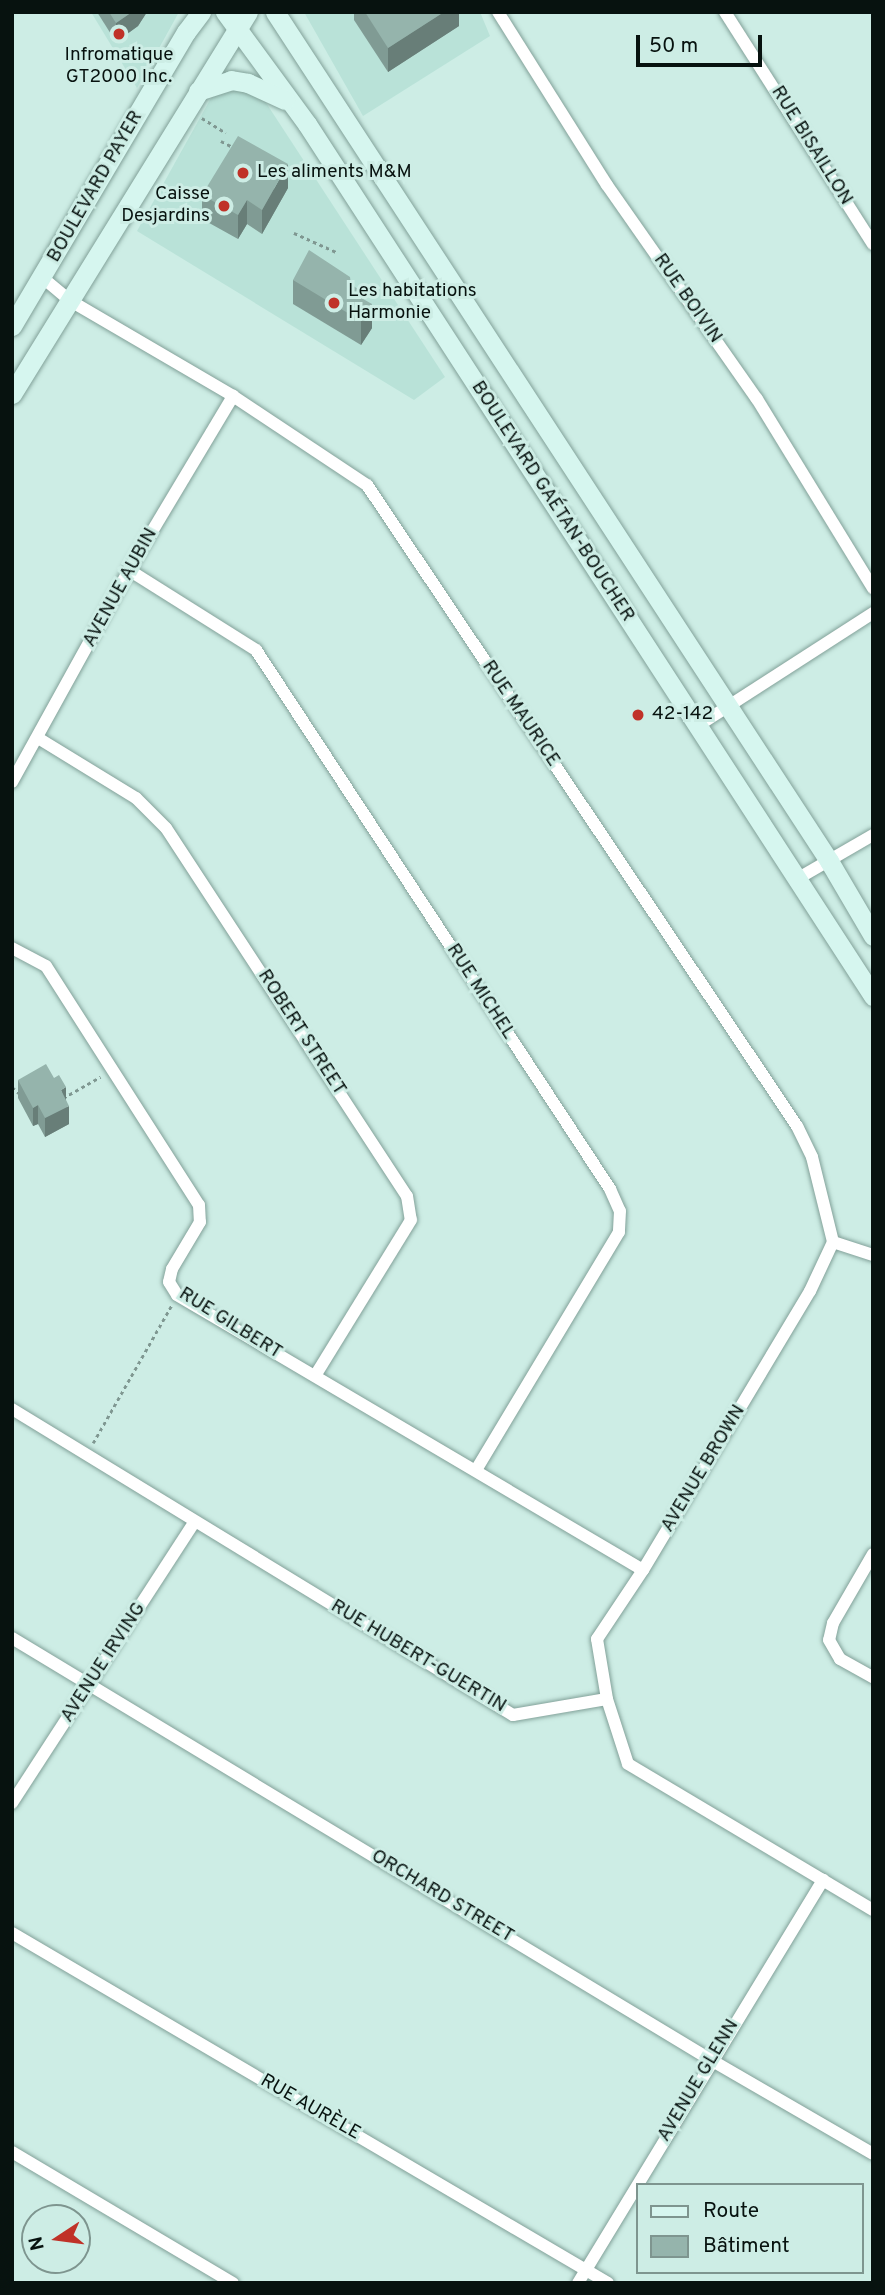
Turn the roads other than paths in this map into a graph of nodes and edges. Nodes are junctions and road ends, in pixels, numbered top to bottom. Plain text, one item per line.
1 (201, 12) edge
2 (225, 12) edge
3 (248, 12) edge
4 (275, 12) edge
5 (498, 12) edge
6 (726, 12) edge
7 (236, 30) junction
8 (198, 91) junction
9 (289, 102) junction
10 (873, 244) edge
11 (43, 278) junction
12 (69, 300) junction
13 (472, 317) junction
14 (12, 327) edge
15 (444, 335) junction
16 (12, 394) edge
17 (233, 396) junction
18 (129, 570) junction
19 (873, 588) edge
20 (873, 613) edge
21 (726, 708) junction
22 (696, 727) junction
23 (38, 738) junction
24 (12, 782) edge
25 (873, 835) edge
26 (829, 861) junction
27 (797, 879) junction
28 (873, 936) edge
29 (12, 948) edge
30 (873, 996) edge
31 (833, 1241) junction
32 (873, 1255) edge
33 (315, 1376) junction
34 (12, 1409) edge
35 (476, 1470) junction
36 (194, 1522) junction
37 (873, 1554) edge
38 (643, 1570) junction
39 (12, 1638) edge
40 (873, 1677) edge
41 (91, 1685) junction
42 (607, 1699) junction
43 (12, 1803) edge
44 (823, 1881) junction
45 (873, 1910) edge
46 (12, 1933) edge
47 (711, 2060) junction
48 (12, 2152) edge
49 (873, 2154) edge
50 (638, 2183) edge
51 (636, 2186) edge
52 (586, 2270) junction
53 (233, 2283) edge
54 (578, 2283) edge
55 (608, 2283) edge

1 - 11 main road, BOULEVARD PAYER
2 - 7 main road, BOULEVARD GAÉTAN-BOUCHER
3 - 7 main road, BOULEVARD PAYER
4 - 13 main road, BOULEVARD GAÉTAN-BOUCHER
5 - 19 street, RUE BOIVIN
6 - 10 street, RUE BISAILLON
7 - 8 main road, BOULEVARD PAYER
7 - 9 main road, BOULEVARD GAÉTAN-BOUCHER
8 - 9 main road
8 - 12 main road, BOULEVARD PAYER
9 - 15 main road, BOULEVARD GAÉTAN-BOUCHER
11 - 12 street, RUE MAURICE
11 - 14 main road, BOULEVARD PAYER
12 - 16 main road, BOULEVARD PAYER
12 - 17 street, RUE MAURICE
13 - 15 main road
13 - 21 main road, BOULEVARD GAÉTAN-BOUCHER
15 - 22 main road, BOULEVARD GAÉTAN-BOUCHER
17 - 18 street, AVENUE AUBIN
17 - 31 street, RUE MAURICE
18 - 23 street, AVENUE AUBIN
18 - 35 street, RUE MICHEL
20 - 21 street
21 - 22 street
21 - 26 main road, BOULEVARD GAÉTAN-BOUCHER
22 - 27 main road, BOULEVARD GAÉTAN-BOUCHER
23 - 24 street, AVENUE AUBIN
23 - 33 street, ROBERT STREET
25 - 26 street
26 - 27 street
26 - 28 main road, BOULEVARD GAÉTAN-BOUCHER
27 - 30 main road, BOULEVARD GAÉTAN-BOUCHER
29 - 33 street, RUE GILBERT
31 - 32 street
31 - 38 street, AVENUE BROWN
33 - 35 street, RUE GILBERT
34 - 36 street, RUE HUBERT-GUERTIN
35 - 38 street, RUE GILBERT
36 - 41 street, AVENUE IRVING
36 - 42 street, RUE HUBERT-GUERTIN
37 - 40 street
38 - 42 street, AVENUE BROWN
39 - 41 street, ORCHARD STREET
41 - 43 street, AVENUE IRVING
41 - 47 street, ORCHARD STREET
42 - 44 street
44 - 45 street
44 - 47 street, AVENUE GLENN
46 - 52 street, RUE AURÈLE
47 - 49 street, ORCHARD STREET
47 - 50 street, AVENUE GLENN
48 - 53 street
51 - 52 street, AVENUE GLENN
52 - 54 street, AVENUE GLENN
52 - 55 street, RUE AURÈLE

